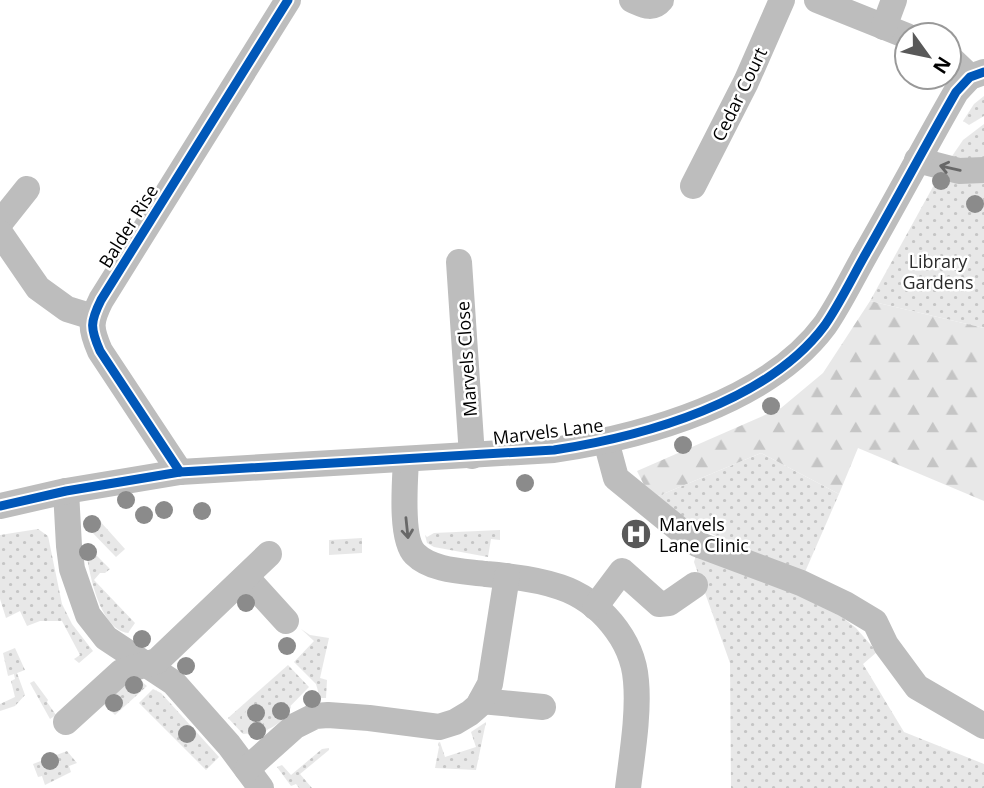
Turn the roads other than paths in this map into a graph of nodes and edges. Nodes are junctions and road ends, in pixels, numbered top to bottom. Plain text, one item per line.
1 (288, 0) edge
2 (632, 0) edge
3 (661, 0) edge
4 (782, 0) edge
5 (817, 0) edge
6 (894, 0) edge
7 (895, 21) edge
8 (893, 31) edge
9 (977, 75) edge
10 (917, 160) junction
11 (984, 170) edge
12 (693, 186) dead end
13 (27, 189) dead end
14 (0, 223) edge
15 (0, 233) edge
16 (459, 262) dead end
17 (93, 317) junction
18 (606, 441) junction
19 (472, 456) junction
20 (406, 460) junction
21 (180, 472) junction
22 (66, 491) junction
23 (0, 506) edge
24 (269, 554) dead end
25 (507, 576) junction
26 (246, 577) junction
27 (695, 585) dead end
28 (595, 607) junction
29 (286, 621) dead end
30 (144, 664) junction
31 (481, 701) junction
32 (543, 707) dead end
33 (66, 723) dead end
34 (984, 726) edge
35 (254, 779) edge
36 (628, 788) edge

1 - 17 street, Balder Rise
2 - 3 street
4 - 12 street, Cedar Court
5 - 8 street
6 - 7 street
9 - 10 street, Marvels Lane
11 -> 10 street
10 - 18 street, Marvels Lane
13 - 14 street
15 - 17 street
16 - 19 street, Marvels Close
17 - 21 street
18 - 19 street, Marvels Lane
18 - 34 street
19 - 20 street, Marvels Lane
20 - 21 street, Marvels Lane
20 -> 25 street
21 - 22 street, Marvels Lane
22 - 23 street, Marvels Lane
22 - 30 street
24 - 26 street
25 - 28 street
25 - 31 street
26 - 29 street
26 - 30 street
27 - 28 street
28 - 36 street
30 - 33 street
30 - 35 street
31 - 32 street
31 - 35 street

